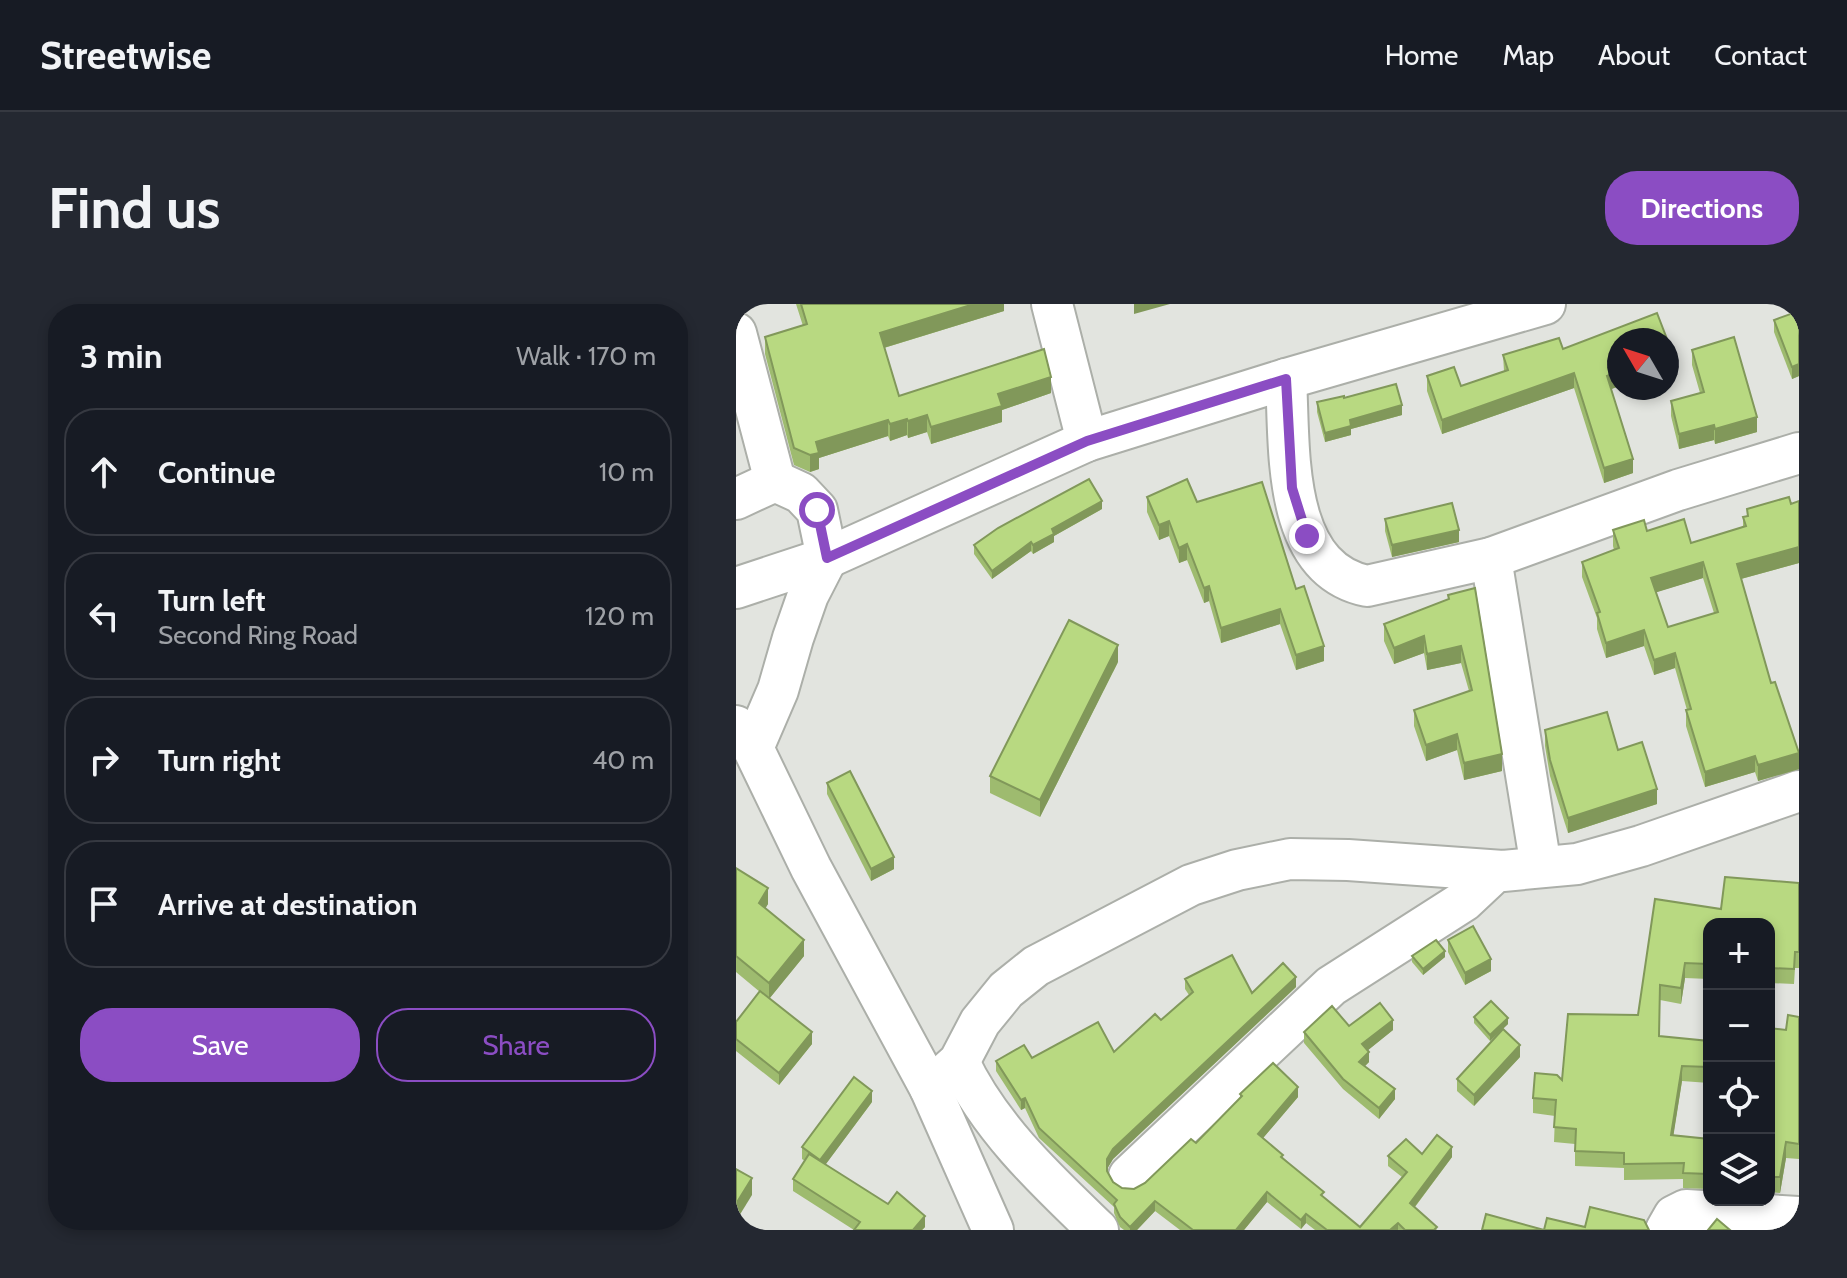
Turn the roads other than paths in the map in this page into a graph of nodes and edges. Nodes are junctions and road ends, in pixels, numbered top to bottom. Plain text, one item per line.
1 (1052, 304) edge
2 (1545, 304) edge
3 (736, 333) edge
4 (1286, 379) junction
5 (1087, 441) junction
6 (1799, 453) edge
7 (775, 481) junction
8 (736, 499) edge
9 (827, 558) junction
10 (1491, 558) junction
11 (736, 588) edge
12 (744, 737) edge
13 (1799, 791) edge
14 (1541, 867) junction
15 (1496, 871) junction
16 (959, 1062) junction
17 (930, 1088) junction
18 (1129, 1176) dead end
19 (1799, 1217) edge
20 (990, 1228) edge
21 (1098, 1230) edge
22 (1666, 1230) edge

1 - 5 street
2 - 4 street
3 - 7 street
4 - 5 street
4 - 10 street
5 - 9 street
6 - 10 street
7 - 8 street
7 - 9 street
9 - 11 street
9 - 12 street
10 - 14 street
12 - 17 street
13 - 14 street
14 - 15 street
15 - 16 street
15 - 18 street
16 - 17 street
16 - 21 street
17 - 20 street
19 - 22 street

